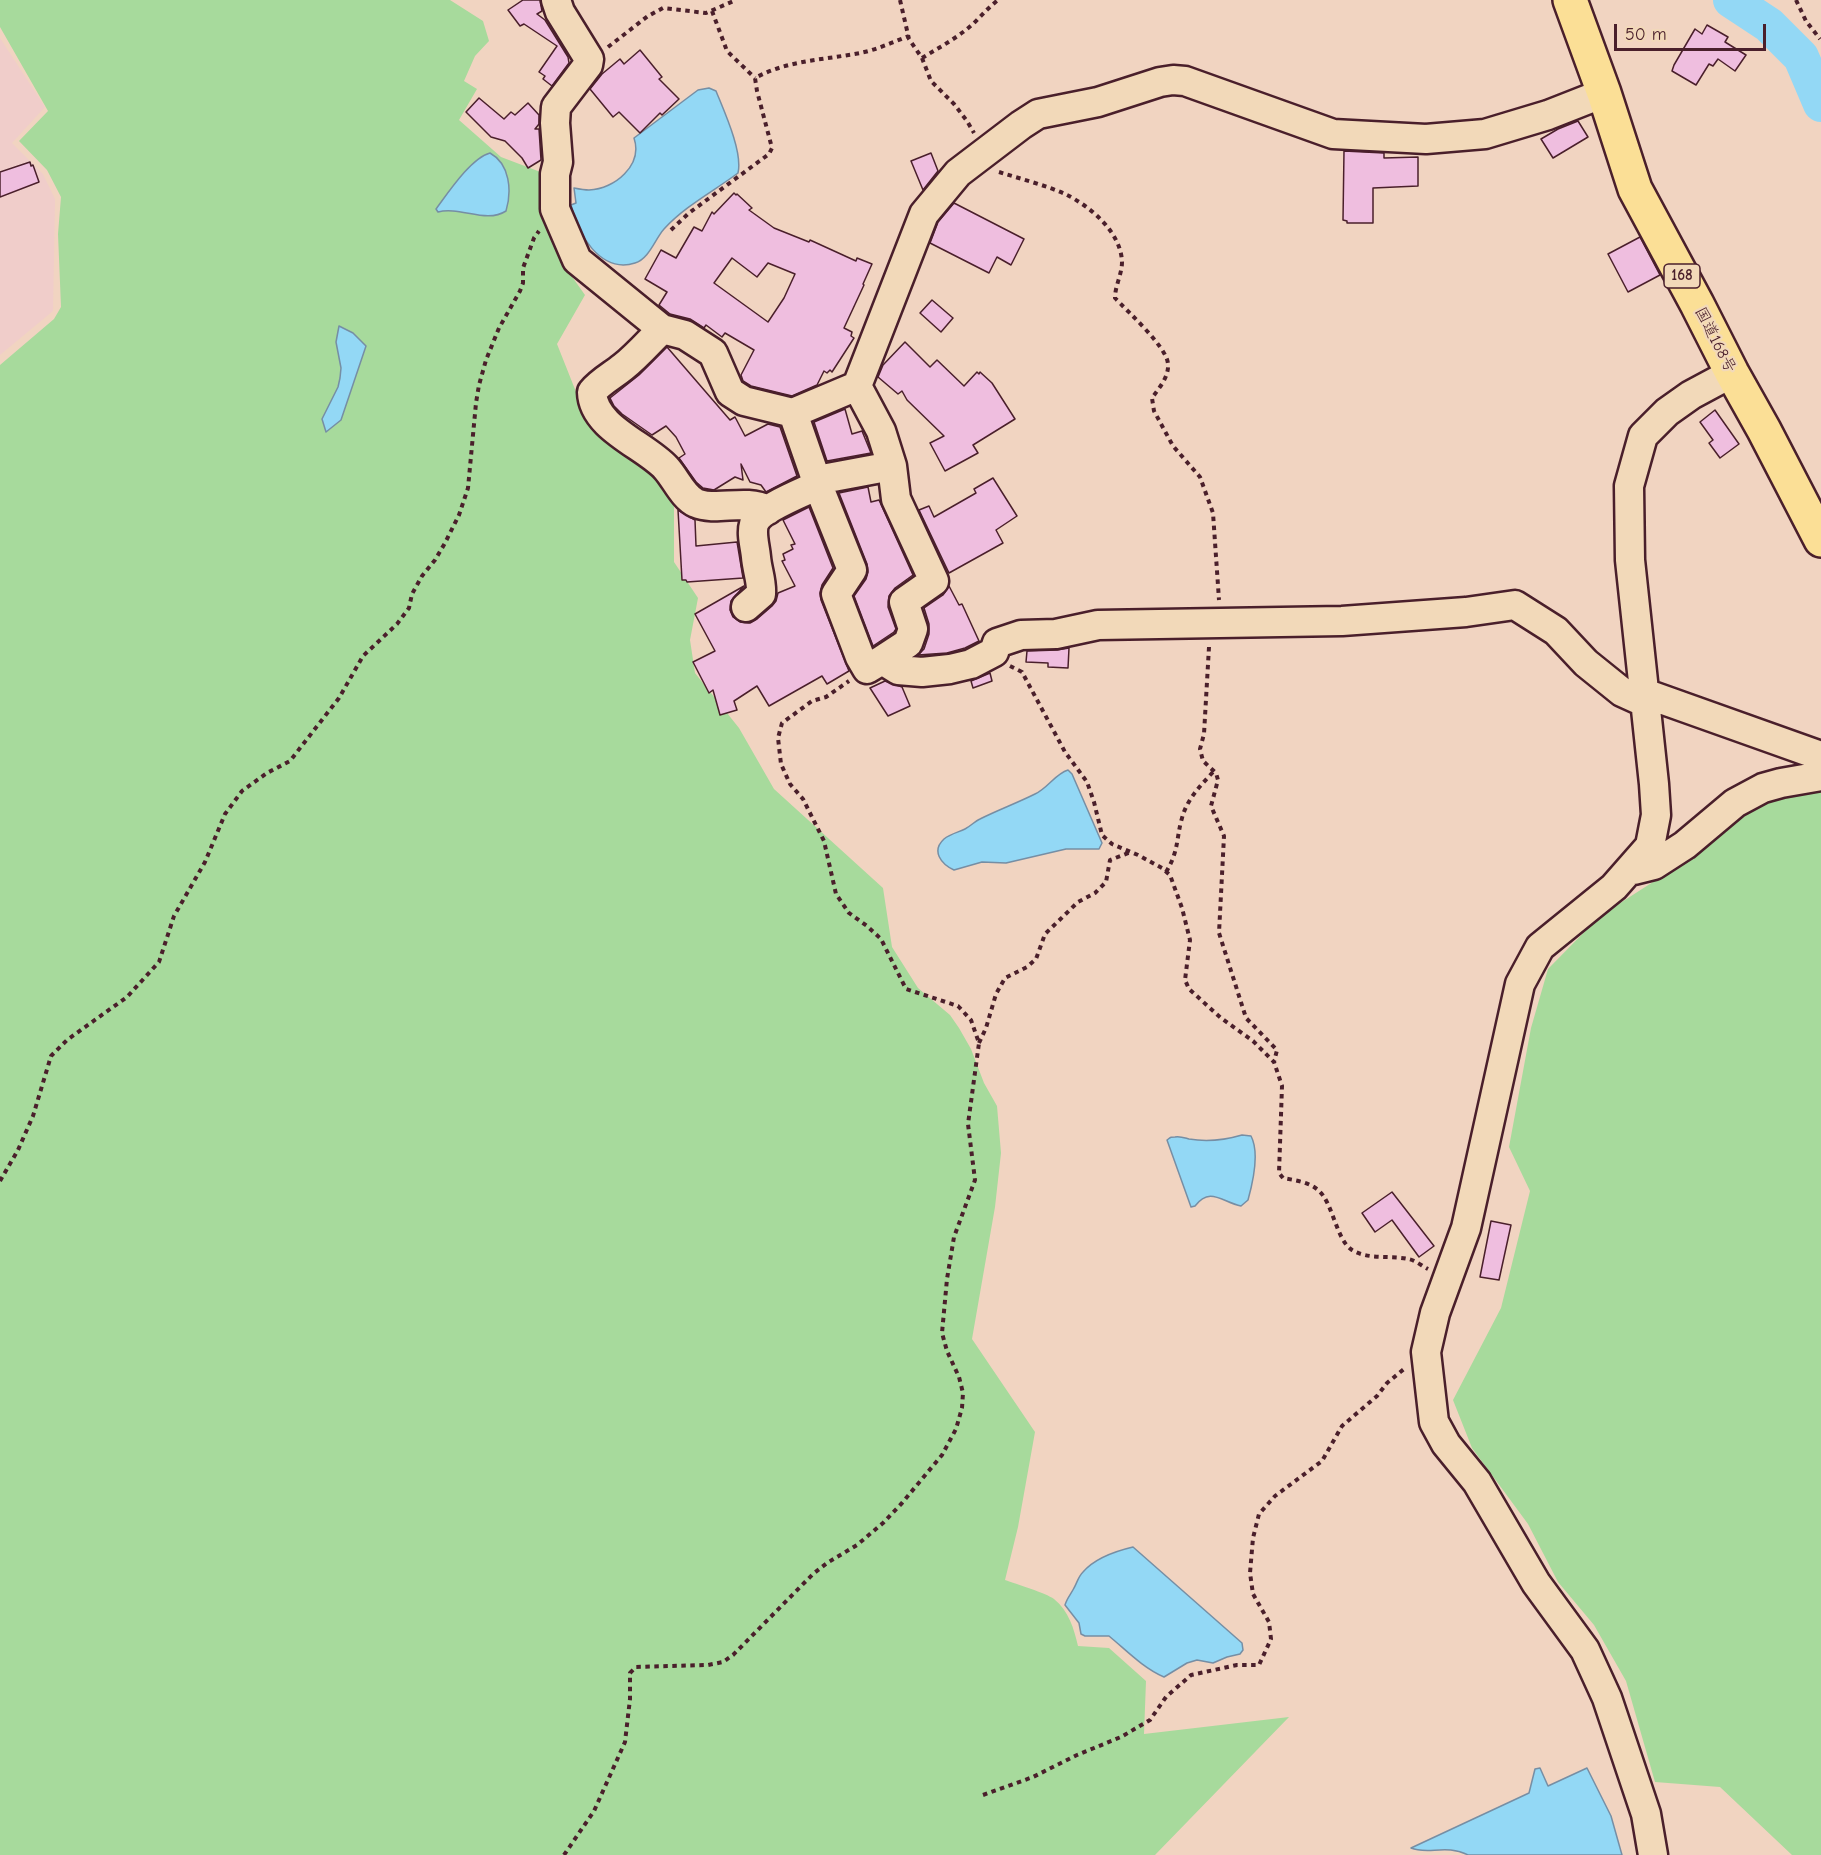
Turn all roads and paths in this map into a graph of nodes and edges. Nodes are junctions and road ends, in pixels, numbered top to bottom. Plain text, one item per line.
1 (556, 0) edge
2 (736, 0) edge
3 (900, 0) edge
4 (998, 0) edge
5 (1570, 0) edge
6 (1796, 0) edge
7 (712, 11) junction
8 (909, 36) junction
9 (1820, 39) edge
10 (922, 58) junction
11 (589, 59) junction
12 (755, 78) junction
13 (1604, 93) junction
14 (976, 159) junction
15 (560, 220) junction
16 (671, 230) dead end
17 (662, 328) junction
18 (1732, 373) junction
19 (857, 386) junction
20 (793, 413) junction
21 (892, 466) junction
22 (818, 483) junction
23 (768, 510) junction
24 (1821, 540) edge
25 (746, 607) dead end
26 (1214, 624) junction
27 (875, 664) junction
28 (971, 664) junction
29 (1644, 698) junction
30 (1821, 756) edge
31 (1214, 771) junction
32 (1821, 777) edge
33 (1132, 852) junction
34 (1628, 871) junction
35 (1166, 872) junction
36 (979, 1043) junction
37 (1274, 1062) junction
38 (0, 1181) edge
39 (1447, 1280) junction
40 (1426, 1352) junction
41 (983, 1795) dead end
42 (564, 1855) edge
43 (1653, 1855) edge

1 - 11 street
2 - 7 path
3 - 8 path
4 - 10 path
5 - 13 highway, 国道168号 / 168
6 - 9 path
7 - 11 path
7 - 12 path
8 - 10 path
8 - 12 path
10 - 14 path
11 - 15 street
12 - 16 path
13 - 14 street
13 - 18 highway, 国道168号 / 168
14 - 19 street
14 - 26 path
15 - 17 street
15 - 38 path
17 - 20 street
17 - 23 street
18 - 24 highway, 国道168号 / 168
18 - 29 street
19 - 20 street
19 - 21 street
20 - 22 street
21 - 22 street
21 - 27 street
22 - 23 street
22 - 27 street
23 - 25 street
26 - 28 street
26 - 29 street
26 - 31 path
27 - 28 street
27 - 36 path
28 - 33 path
29 - 30 street
29 - 34 street
31 - 35 path
31 - 37 path
32 - 34 street
33 - 35 path
33 - 36 path
34 - 39 street
35 - 37 path
36 - 42 path
37 - 39 path
39 - 40 street
40 - 41 path
40 - 43 street

